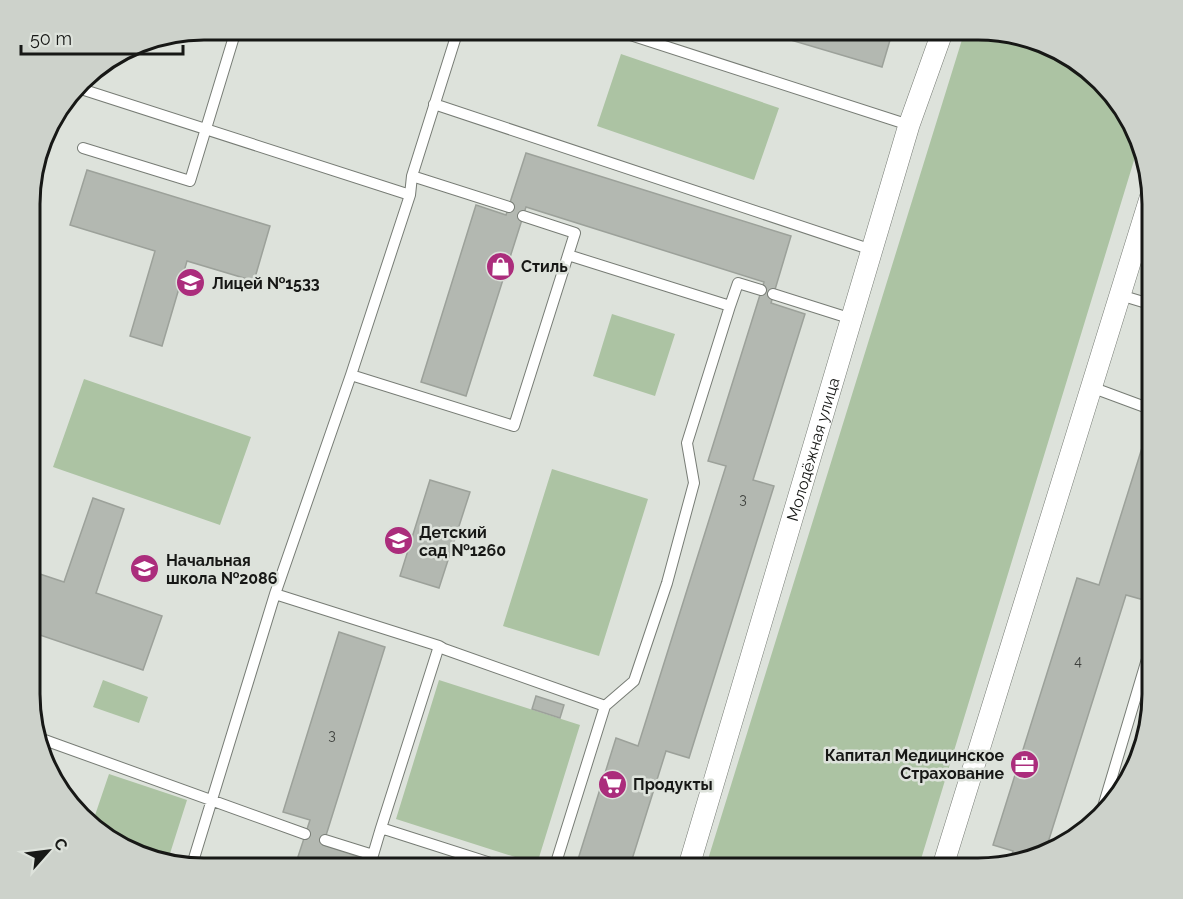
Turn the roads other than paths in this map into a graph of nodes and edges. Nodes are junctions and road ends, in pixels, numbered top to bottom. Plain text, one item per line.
1 (230, 40) edge
2 (455, 40) edge
3 (648, 41) edge
4 (939, 41) edge
5 (86, 91) edge
6 (434, 104) junction
7 (909, 125) junction
8 (205, 130) junction
9 (83, 148) dead end
10 (412, 176) junction
11 (410, 195) junction
12 (509, 207) dead end
13 (523, 216) dead end
14 (1142, 224) edge
15 (872, 250) junction
16 (568, 255) junction
17 (761, 290) dead end
18 (773, 294) dead end
19 (1120, 295) junction
20 (1142, 301) edge
21 (730, 306) junction
22 (852, 319) junction
23 (351, 375) junction
24 (1091, 387) junction
25 (1142, 406) edge
26 (275, 594) junction
27 (439, 646) junction
28 (1142, 676) edge
29 (605, 706) junction
30 (47, 741) edge
31 (1106, 798) edge
32 (212, 800) junction
33 (381, 828) junction
34 (305, 834) dead end
35 (324, 840) dead end
36 (194, 858) edge
37 (475, 858) edge
38 (557, 858) edge
39 (691, 858) edge
40 (945, 858) edge

1 - 8 lane
2 - 6 lane
3 - 7 lane
4 - 7 street, Молодёжная улица
5 - 8 lane
6 - 10 lane
6 - 15 lane
7 - 15 street, Молодёжная улица
8 - 9 lane
8 - 11 lane
10 - 11 lane
10 - 12 lane
11 - 23 lane
13 - 16 lane
14 - 19 street
15 - 22 street, Молодёжная улица
16 - 21 lane
16 - 23 lane
17 - 21 lane
18 - 22 lane
19 - 20 lane
19 - 24 street
21 - 29 lane
22 - 39 street, Молодёжная улица
23 - 26 lane
24 - 25 lane
24 - 40 street
26 - 27 lane
26 - 32 lane
27 - 29 lane
27 - 33 lane
28 - 31 lane
29 - 38 lane
30 - 32 lane
32 - 34 lane
32 - 36 lane
33 - 35 lane
33 - 37 lane

